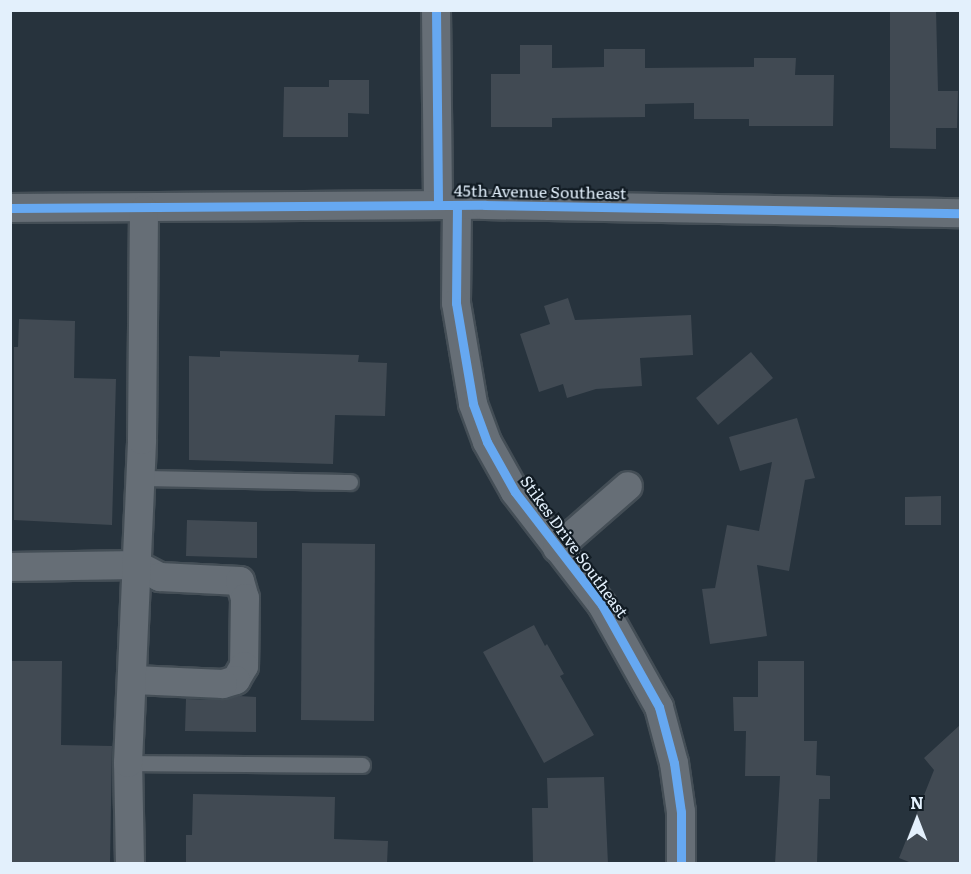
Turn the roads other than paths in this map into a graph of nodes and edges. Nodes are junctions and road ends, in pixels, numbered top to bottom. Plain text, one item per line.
1 (436, 10) edge
2 (448, 206) junction
3 (10, 208) edge
4 (144, 210) junction
5 (960, 213) edge
6 (140, 478) junction
7 (350, 482) dead end
8 (628, 486) dead end
9 (557, 548) junction
10 (137, 565) junction
11 (10, 567) edge
12 (134, 680) junction
13 (128, 763) junction
14 (362, 765) dead end
15 (130, 864) edge
16 (681, 864) edge

1 - 2 street, Stikes Drive Southeast
2 - 4 street, 45th Avenue Southeast
2 - 5 street, 45th Avenue Southeast
2 - 9 street, Stikes Drive Southeast
3 - 4 street, 45th Avenue Southeast
4 - 6 street
6 - 7 lane
6 - 10 street
8 - 9 street
9 - 16 street, Stikes Drive Southeast
10 - 11 street
10 - 12 street
10 - 12 street
12 - 13 street
13 - 14 lane
13 - 15 street

